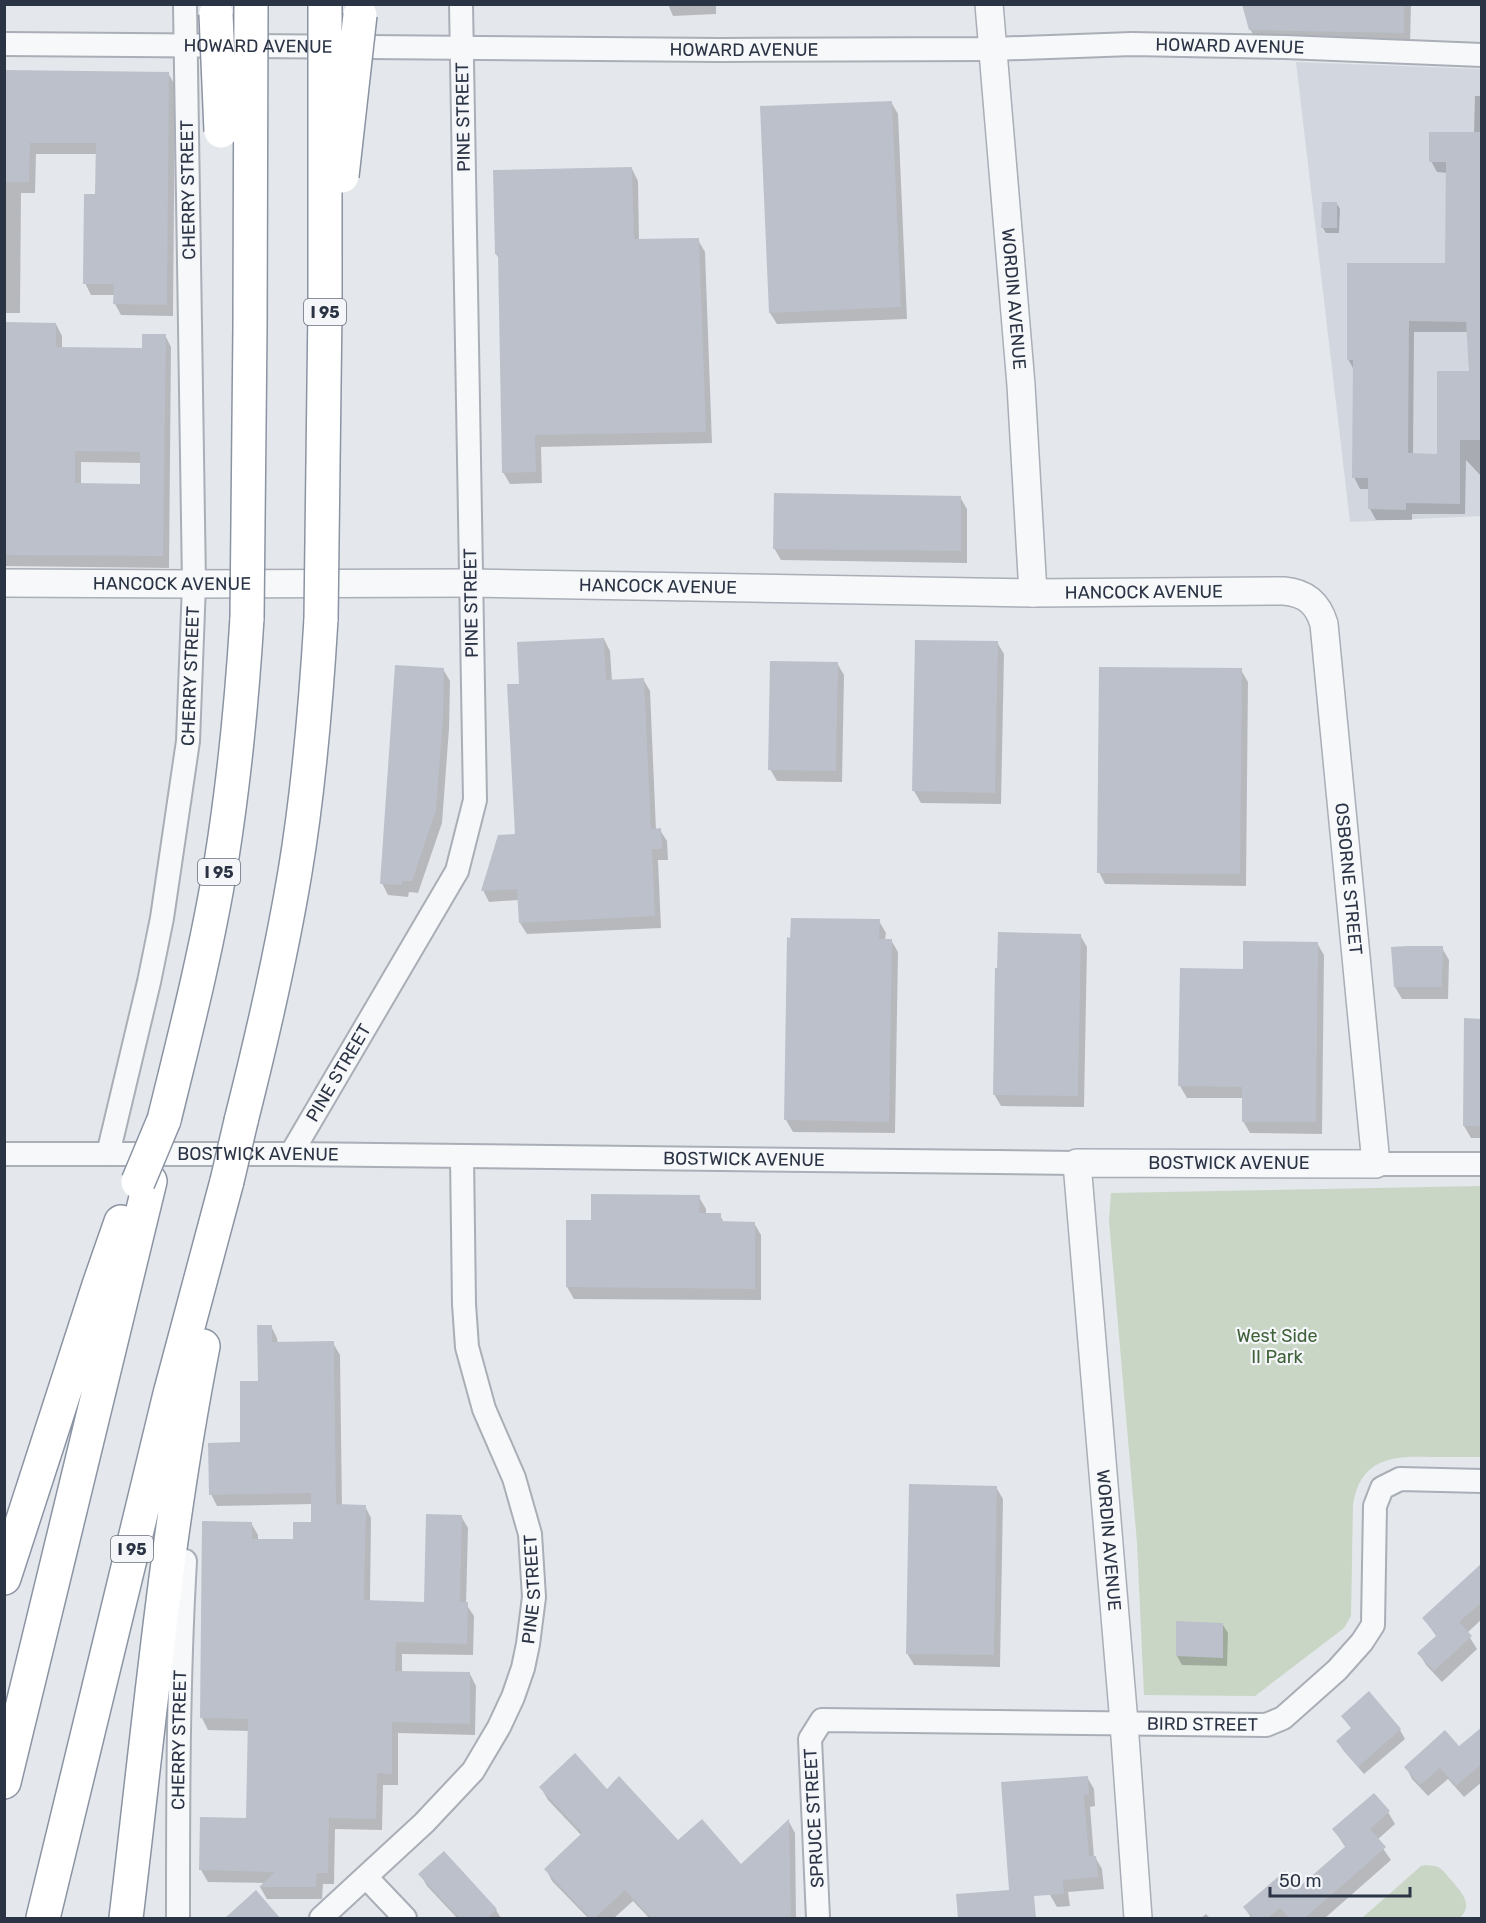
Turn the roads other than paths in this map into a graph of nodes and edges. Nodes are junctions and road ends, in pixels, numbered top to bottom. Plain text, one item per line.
1 (251, 4) edge
2 (325, 4) edge
3 (461, 4) edge
4 (989, 4) edge
5 (205, 8) edge
6 (361, 10) edge
7 (4, 44) edge
8 (186, 45) junction
9 (462, 47) junction
10 (993, 49) junction
11 (1482, 55) edge
12 (251, 163) junction
13 (325, 308) junction
14 (4, 583) edge
15 (471, 583) junction
16 (194, 585) junction
17 (1033, 593) junction
18 (1310, 599) joint
19 (4, 1154) edge
20 (108, 1154) junction
21 (291, 1154) junction
22 (462, 1156) junction
23 (1077, 1163) junction
24 (1376, 1164) junction
25 (1482, 1164) edge
26 (144, 1181) junction
27 (226, 1181) junction
28 (1482, 1481) edge
29 (185, 1561) dead end
30 (4, 1578) edge
31 (822, 1720) joint
32 (1124, 1723) junction
33 (4, 1782) edge
34 (366, 1877) junction
35 (43, 1918) edge
36 (126, 1918) edge
37 (178, 1918) edge
38 (321, 1918) edge
39 (405, 1918) edge
40 (818, 1918) edge
41 (1138, 1918) edge

1 - 12 highway, I 95, bridge
2 - 13 highway, I 95, bridge
3 - 9 street, PINE STREET
4 - 10 street, WORDIN AVENUE
5 - 8 street, CHERRY STREET
5 - 12 highway, bridge
6 - 13 highway, bridge
7 - 8 street, HOWARD AVENUE
8 - 9 street, HOWARD AVENUE
8 - 16 street, CHERRY STREET
9 - 10 street, HOWARD AVENUE
9 - 15 street, PINE STREET
10 - 11 street, HOWARD AVENUE
10 - 17 street, WORDIN AVENUE
12 - 26 highway, I 95, bridge
13 - 27 highway, I 95, bridge
14 - 16 street, HANCOCK AVENUE
15 - 16 street, HANCOCK AVENUE
15 - 17 street, HANCOCK AVENUE
15 - 21 street, PINE STREET
16 - 20 street, CHERRY STREET
17 - 18 street, HANCOCK AVENUE
18 - 24 street, OSBORNE STREET
19 - 20 street, BOSTWICK AVENUE
20 - 21 street, BOSTWICK AVENUE
21 - 22 street, BOSTWICK AVENUE
22 - 23 street, BOSTWICK AVENUE
22 - 34 street, PINE STREET
23 - 24 street, BOSTWICK AVENUE
23 - 32 street, WORDIN AVENUE
24 - 25 street, BOSTWICK AVENUE
26 - 30 highway
26 - 33 highway
27 - 35 highway, I 95
27 - 36 highway
28 - 32 street, BIRD STREET
29 - 37 street, CHERRY STREET
31 - 32 street, BIRD STREET
31 - 40 street, SPRUCE STREET
32 - 41 street, WORDIN AVENUE
34 - 38 street, PINE STREET
34 - 39 street

